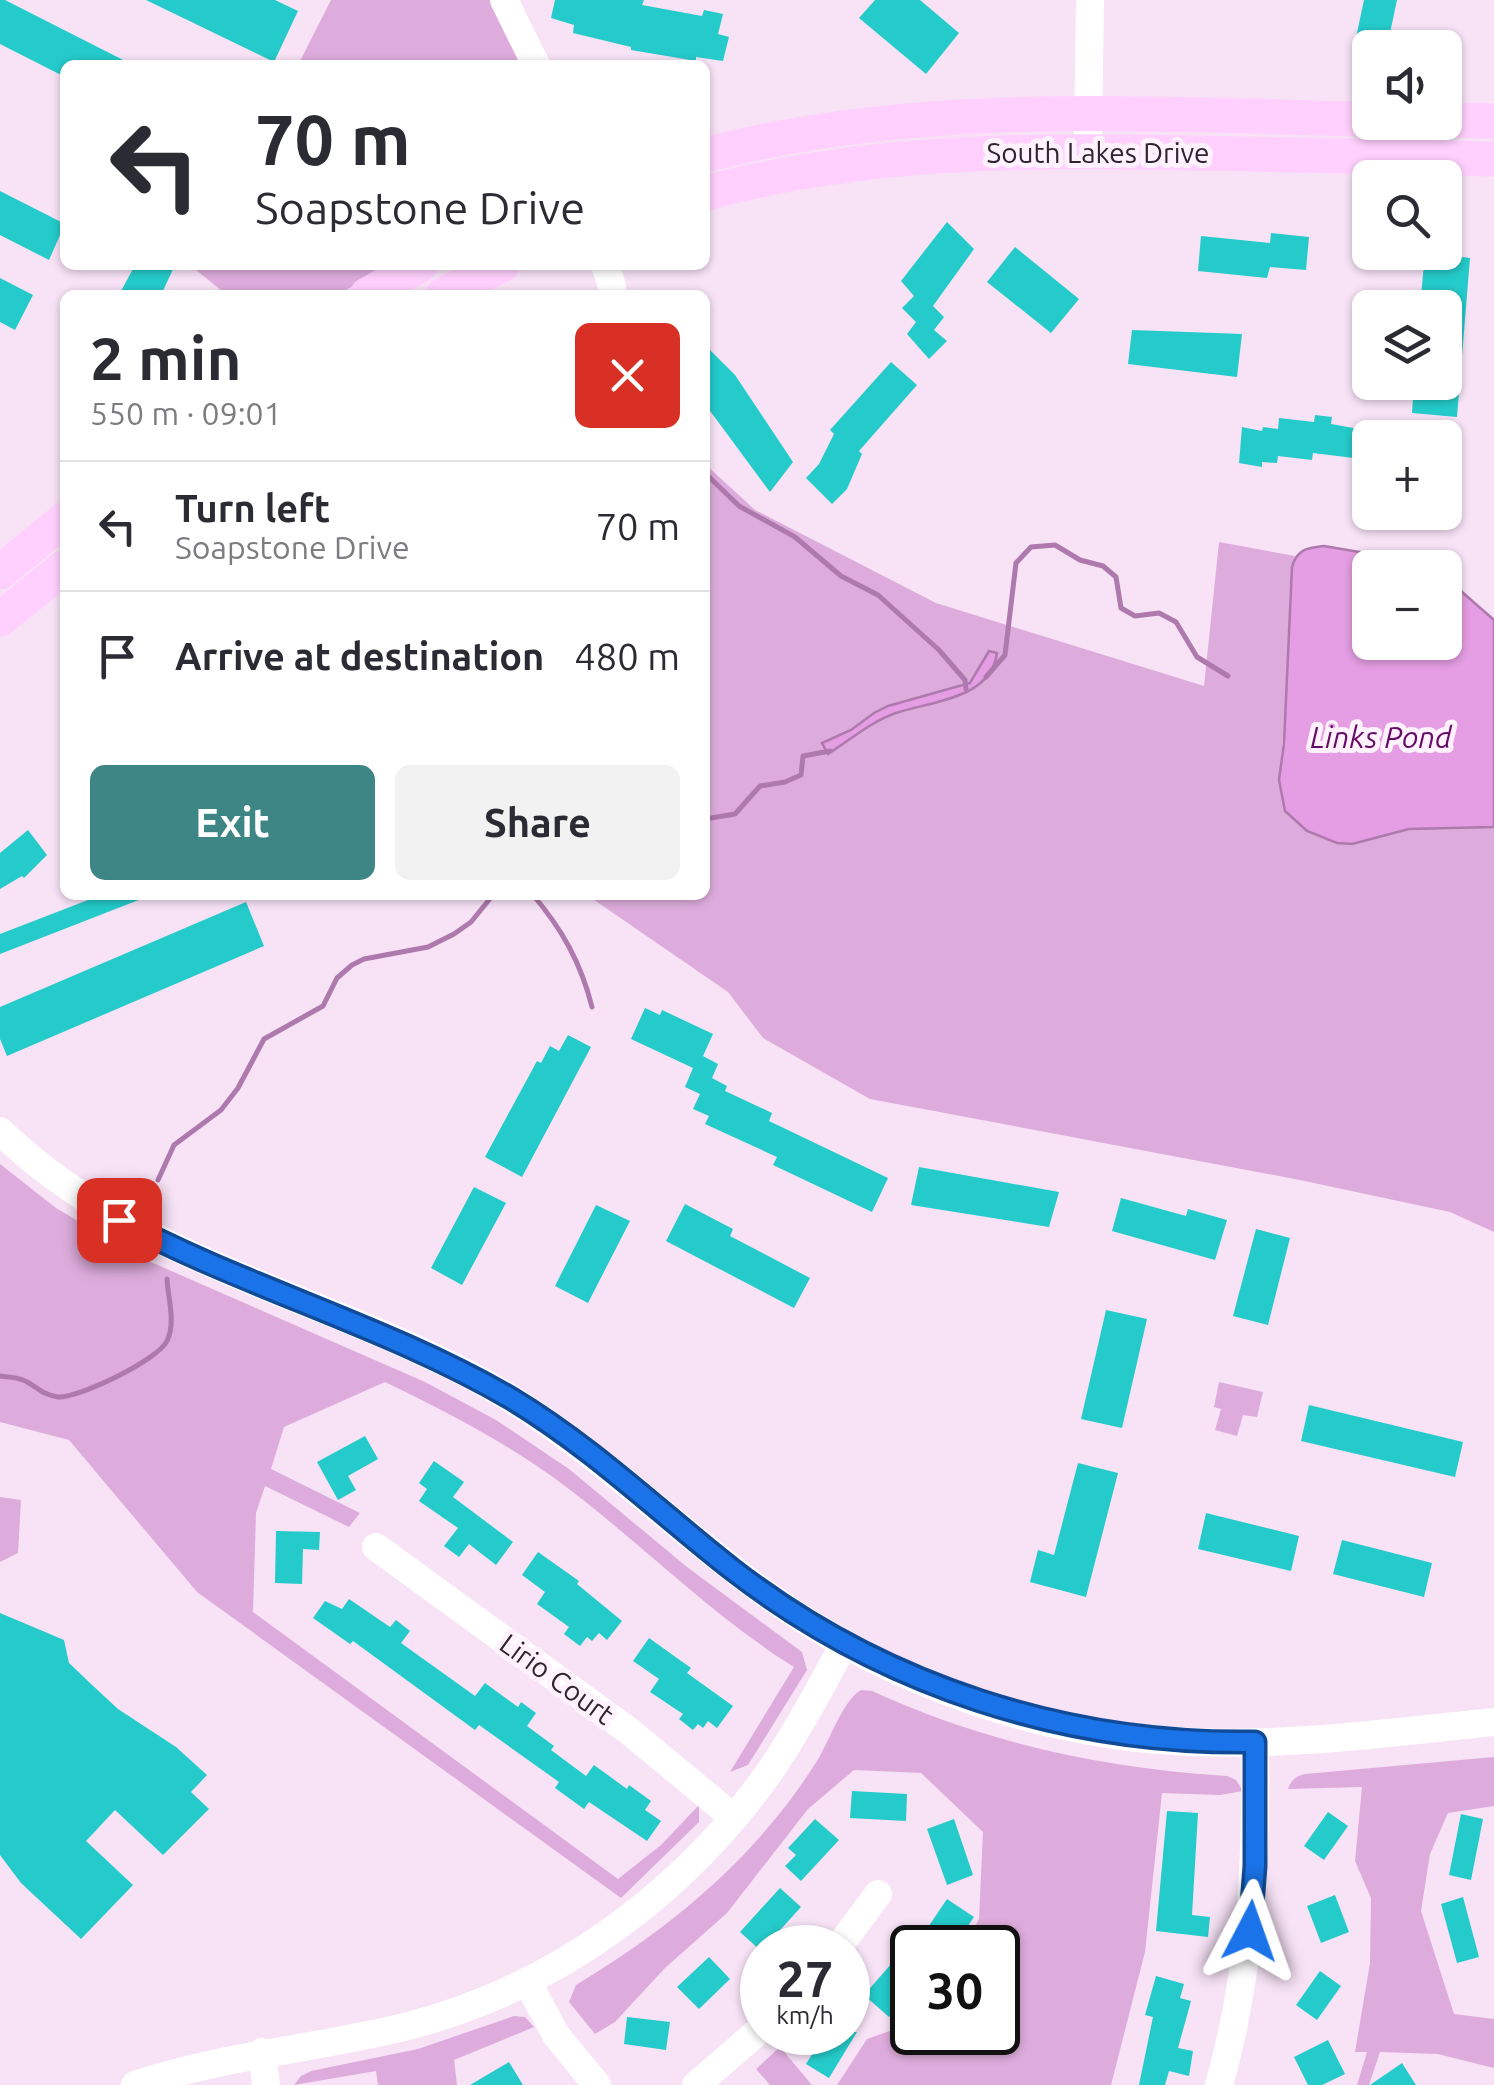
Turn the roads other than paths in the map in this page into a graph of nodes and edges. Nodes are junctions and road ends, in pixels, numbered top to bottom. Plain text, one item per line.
1 (504, 0) edge
2 (1090, 0) edge
3 (534, 60) edge
4 (1088, 114) junction
5 (1352, 119) edge
6 (1462, 120) edge
7 (1494, 121) edge
8 (1088, 151) junction
9 (710, 154) edge
10 (1494, 158) edge
11 (710, 192) edge
12 (411, 270) edge
13 (492, 270) edge
14 (376, 290) edge
15 (452, 290) edge
16 (60, 524) edge
17 (60, 571) edge
18 (0, 572) edge
19 (0, 619) edge
20 (0, 1130) edge
21 (376, 1546) dead end
22 (844, 1644) junction
23 (1494, 1722) edge
24 (1255, 1742) junction
25 (734, 1818) junction
26 (878, 1894) dead end
27 (855, 1925) edge
28 (528, 1981) junction
29 (740, 2047) edge
30 (262, 2052) junction
31 (135, 2085) edge
32 (266, 2085) edge
33 (597, 2085) edge
34 (696, 2085) edge
35 (1219, 2085) edge

1 - 3 street
2 - 4 street
4 - 5 main road, South Lakes Drive
4 - 8 street
4 - 9 main road, South Lakes Drive
6 - 7 main road
8 - 10 main road, South Lakes Drive
8 - 11 main road, South Lakes Drive
12 - 14 main road
13 - 15 main road
16 - 18 main road
17 - 19 main road
20 - 22 street
21 - 25 street, Lirio Court
22 - 24 street
22 - 25 street
23 - 24 street
24 - 35 street
25 - 28 street
26 - 27 street
28 - 30 street
28 - 33 street
29 - 34 street
30 - 31 street
30 - 32 street

